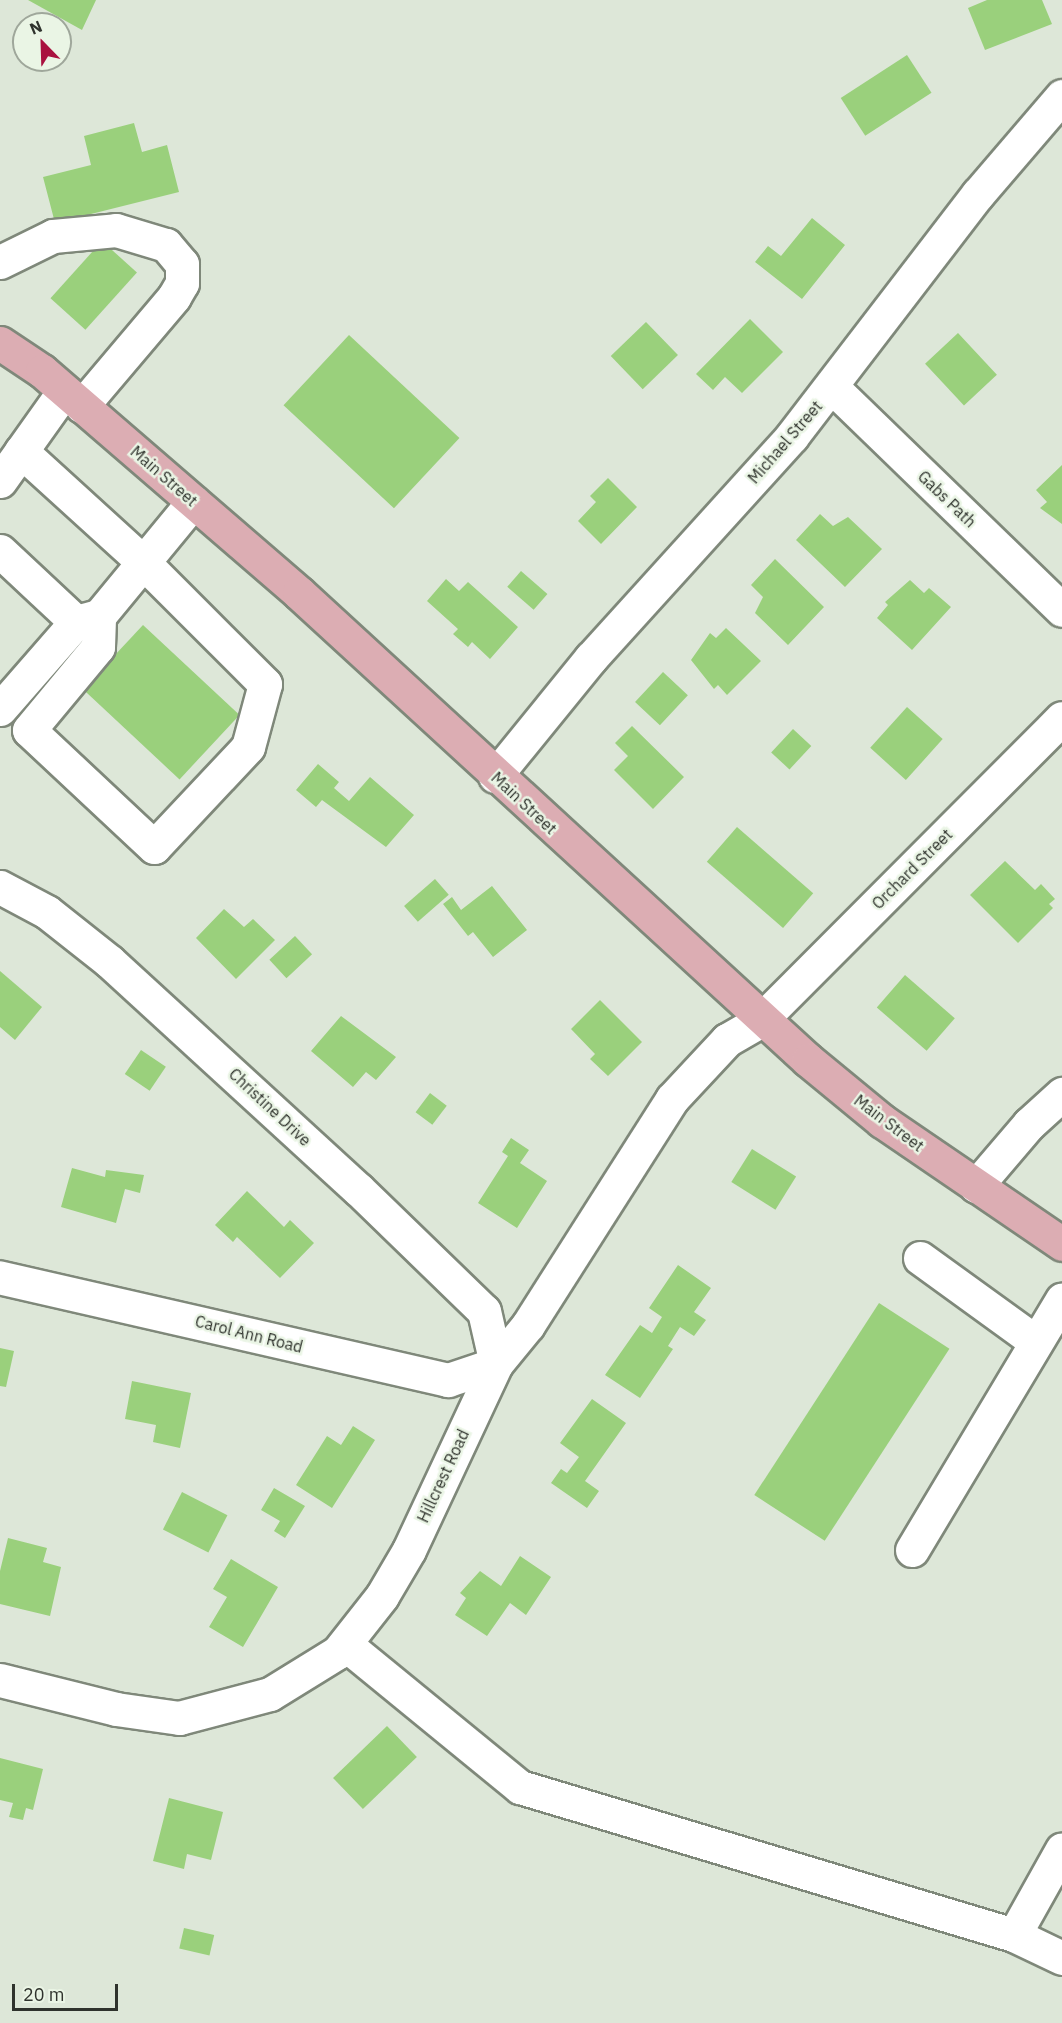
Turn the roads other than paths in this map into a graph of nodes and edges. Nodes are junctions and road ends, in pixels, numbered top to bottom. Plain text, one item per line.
1 (1062, 96) edge
2 (0, 262) edge
3 (0, 343) edge
4 (832, 387) junction
5 (73, 398) junction
6 (21, 451) junction
7 (0, 481) edge
8 (193, 502) junction
9 (0, 551) edge
10 (142, 561) junction
11 (1062, 610) edge
12 (88, 619) junction
13 (0, 709) edge
14 (1062, 718) edge
15 (495, 776) junction
16 (0, 887) edge
17 (761, 1020) junction
18 (1062, 1095) edge
19 (976, 1186) junction
20 (1062, 1244) edge
21 (920, 1258) dead end
22 (0, 1277) edge
23 (1062, 1299) edge
24 (1036, 1342) junction
25 (496, 1364) junction
26 (912, 1550) dead end
27 (345, 1644) junction
28 (0, 1680) edge
29 (1062, 1849) edge
30 (1014, 1935) junction
31 (1062, 1958) edge

1 - 4 street, Michael Street
2 - 5 street
3 - 5 main road, Main Street
4 - 11 street, Gabs Path
4 - 15 street, Michael Street
5 - 6 street
5 - 8 main road, Main Street
6 - 7 street
6 - 10 street
8 - 10 street
8 - 15 main road, Main Street
9 - 12 street
10 - 12 street
10 - 12 street
12 - 13 street
14 - 17 street, Orchard Street
15 - 17 main road, Main Street
16 - 25 street, Christine Drive
17 - 19 main road, Main Street
17 - 25 street, Hillcrest Road
18 - 19 street
19 - 20 main road, Main Street
21 - 24 street
22 - 25 street, Carol Ann Road
23 - 24 street
24 - 26 street
25 - 27 street, Hillcrest Road
27 - 28 street, Hillcrest Road
27 - 30 street
29 - 30 street
30 - 31 street

